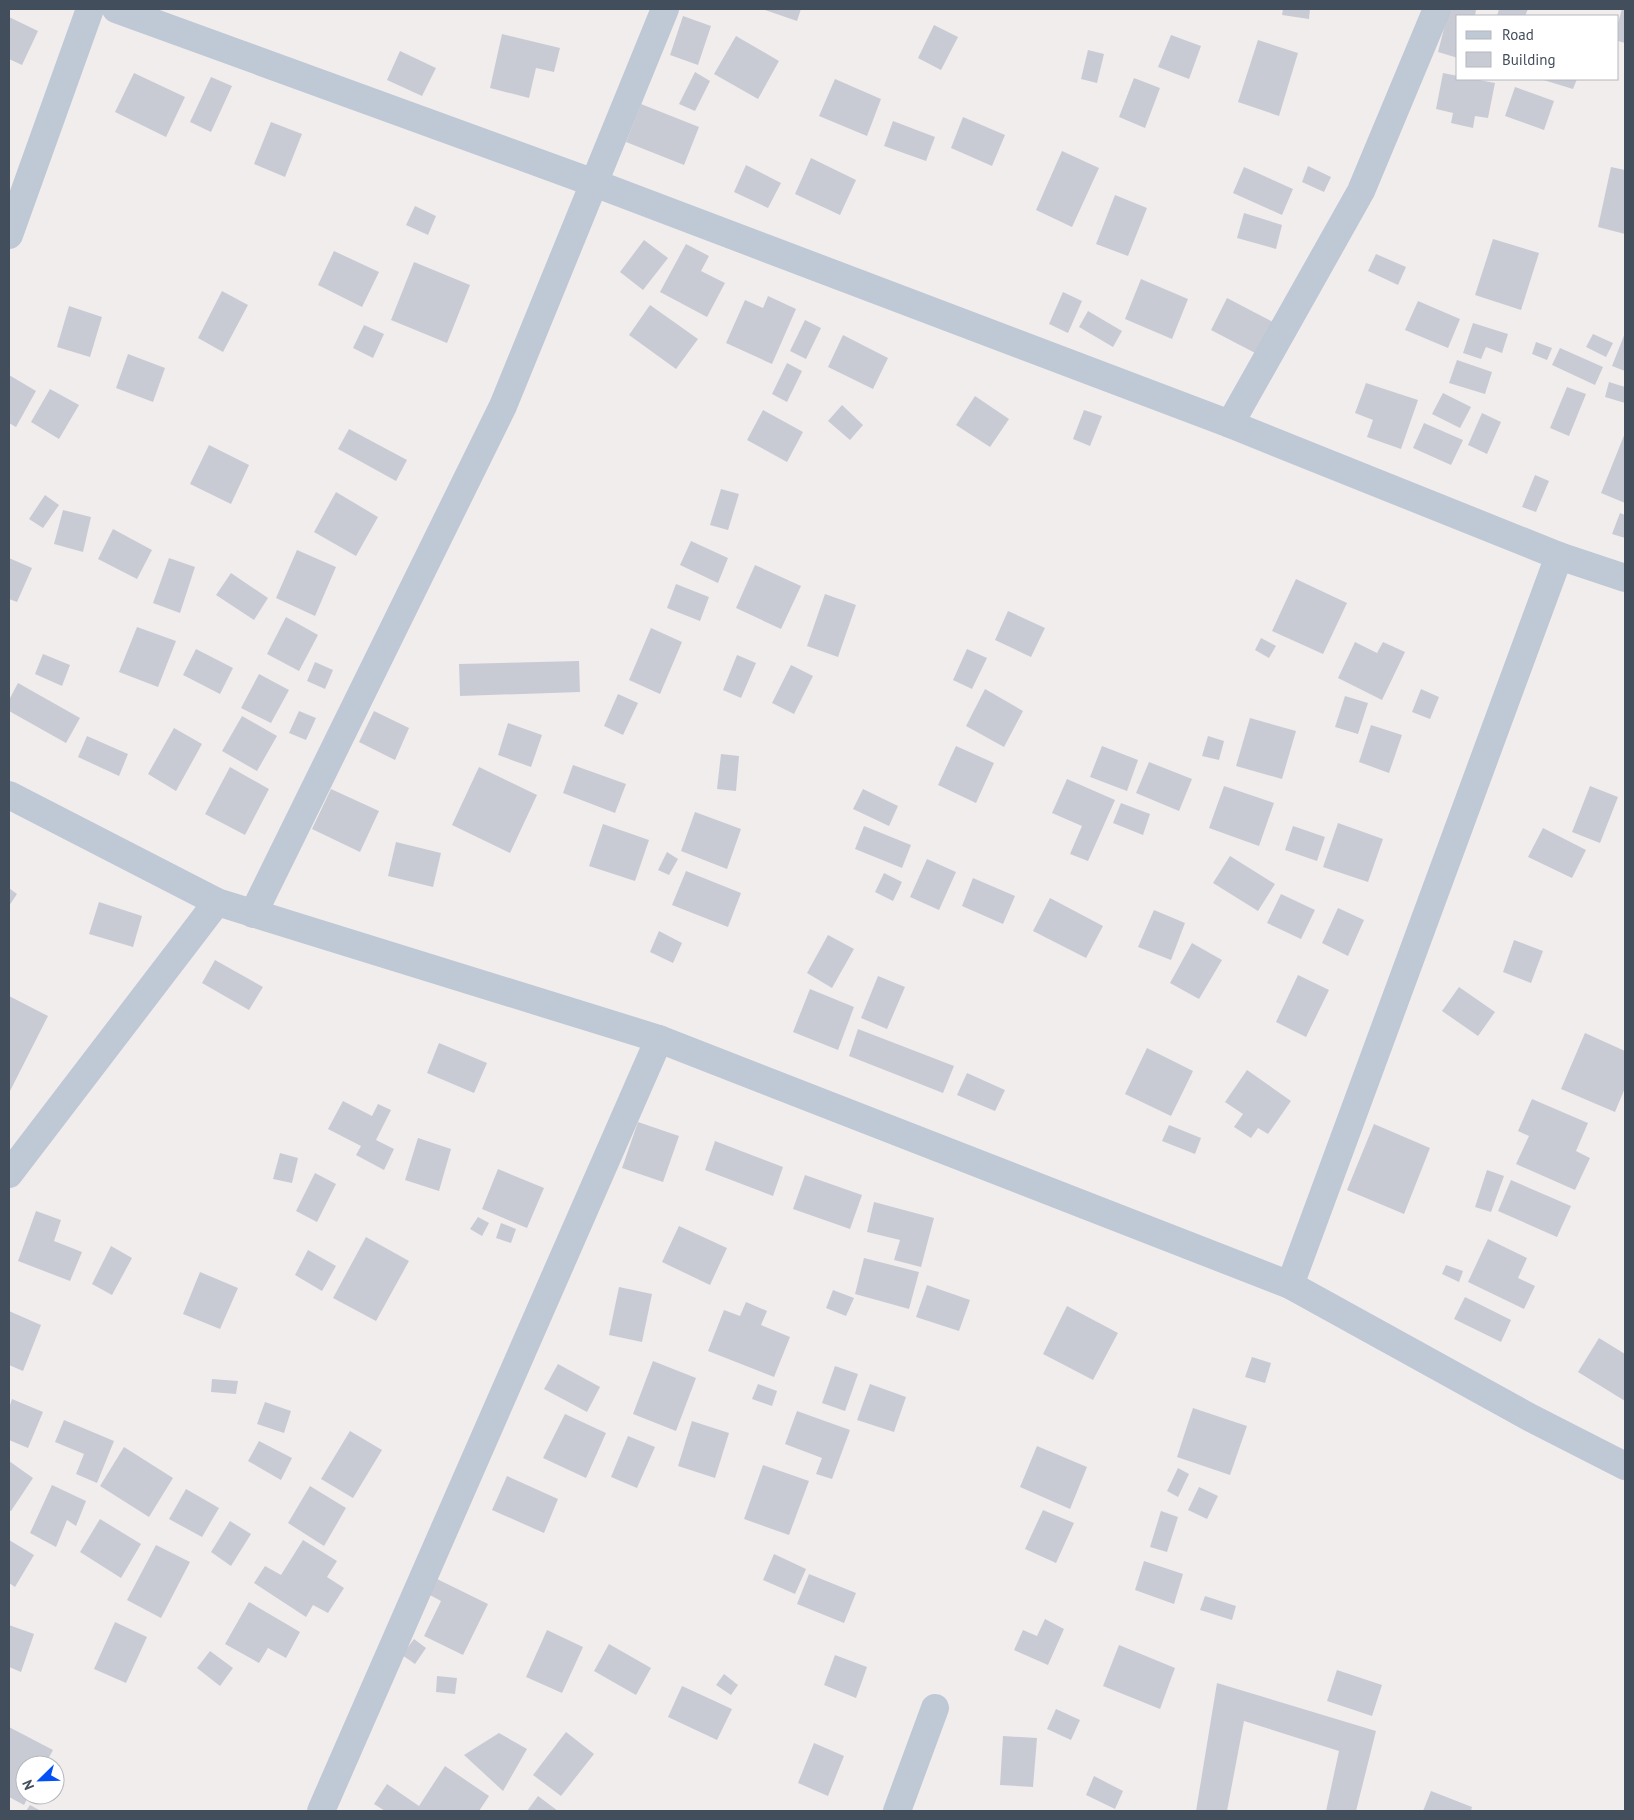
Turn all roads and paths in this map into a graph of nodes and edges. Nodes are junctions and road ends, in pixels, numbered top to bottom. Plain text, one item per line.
1 (90, 9) edge
2 (116, 9) edge
3 (665, 9) edge
4 (1437, 9) edge
5 (594, 183) junction
6 (9, 235) edge
7 (1230, 424) junction
8 (1560, 556) junction
9 (1625, 578) edge
10 (9, 795) edge
11 (217, 902) junction
12 (253, 914) junction
13 (659, 1038) junction
14 (9, 1174) edge
15 (1290, 1285) junction
16 (1625, 1466) edge
17 (935, 1708) dead end
18 (321, 1811) edge
19 (897, 1811) edge

1 - 6 street
2 - 5 street
3 - 5 street
4 - 7 street
5 - 7 street
5 - 12 street
7 - 8 street
8 - 9 street
8 - 15 street
10 - 11 street
11 - 12 street
11 - 14 street
12 - 13 street
13 - 15 street
13 - 18 street
15 - 16 street
17 - 19 street

